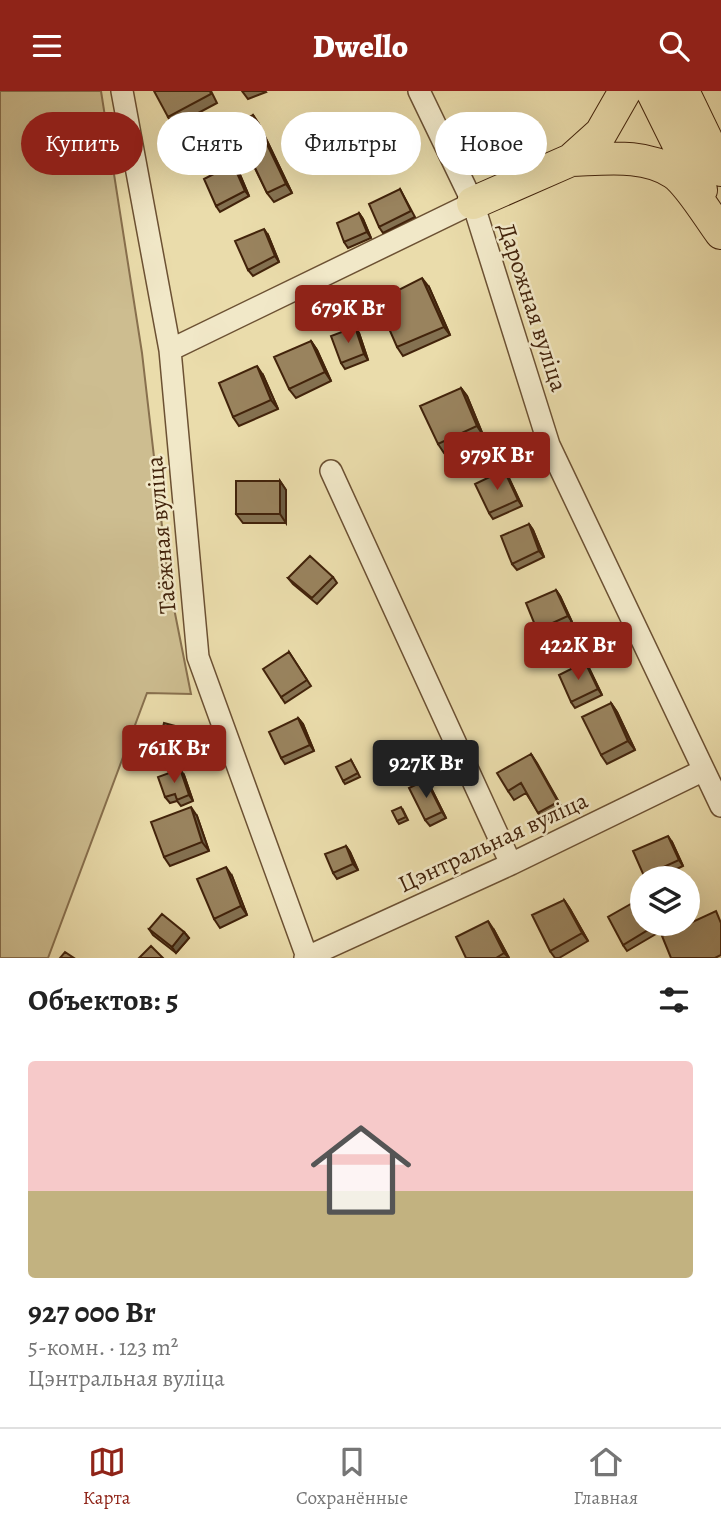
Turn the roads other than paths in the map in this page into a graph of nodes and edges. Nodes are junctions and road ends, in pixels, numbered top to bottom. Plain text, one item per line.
1 (122, 91) edge
2 (419, 91) edge
3 (625, 91) edge
4 (652, 91) edge
5 (683, 91) edge
6 (571, 160) junction
7 (721, 170) edge
8 (473, 203) junction
9 (721, 233) edge
10 (170, 350) junction
11 (331, 471) dead end
12 (702, 771) junction
13 (721, 806) edge
14 (510, 865) junction
15 (307, 958) edge

1 - 10 street, Таёжная вуліца
2 - 8 street, Дарожная вуліца
3 - 6 highway
4 - 9 highway
5 - 7 highway
6 - 8 highway
6 - 9 highway
8 - 10 street
8 - 12 street, Дарожная вуліца
10 - 15 street, Таёжная вуліца
11 - 14 street
12 - 13 street, Дарожная вуліца
12 - 14 street, Цэнтральная вуліца
14 - 15 street, Цэнтральная вуліца

